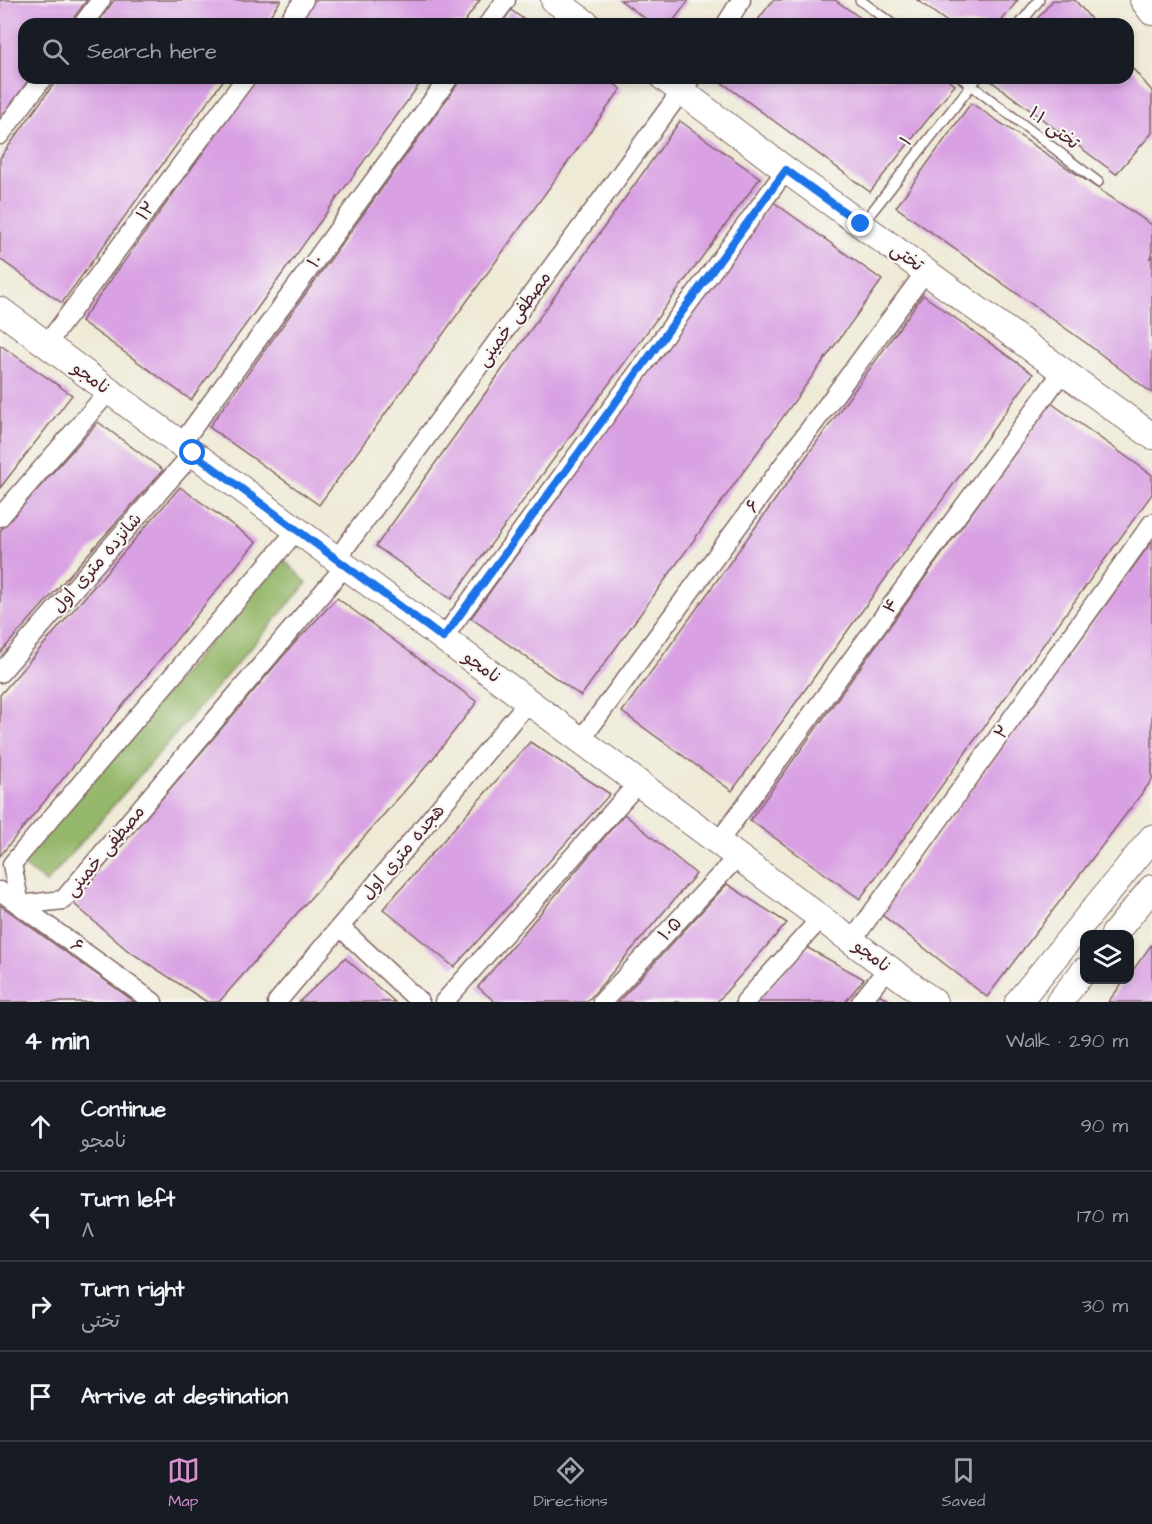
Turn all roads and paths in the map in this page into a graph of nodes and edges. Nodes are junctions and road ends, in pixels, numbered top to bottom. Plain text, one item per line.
1 (101, 0) edge
2 (304, 0) edge
3 (506, 0) edge
4 (554, 0) edge
5 (741, 0) edge
6 (861, 0) edge
7 (1039, 0) edge
8 (1143, 0) edge
9 (1152, 12) edge
10 (88, 18) edge
11 (290, 18) edge
12 (492, 18) edge
13 (580, 18) edge
14 (730, 18) edge
15 (884, 18) edge
16 (1025, 18) edge
17 (38, 84) edge
18 (242, 84) edge
19 (445, 84) edge
20 (678, 84) edge
21 (681, 84) edge
22 (972, 84) edge
23 (976, 84) edge
24 (0, 135) edge
25 (786, 170) junction
26 (1098, 182) dead end
27 (861, 224) junction
28 (926, 271) junction
29 (0, 310) edge
30 (46, 345) junction
31 (1063, 371) junction
32 (108, 391) junction
33 (1152, 436) edge
34 (187, 449) junction
35 (0, 517) edge
36 (1152, 523) edge
37 (297, 530) junction
38 (341, 563) junction
39 (443, 638) junction
40 (0, 673) edge
41 (528, 702) junction
42 (579, 741) junction
43 (638, 783) junction
44 (1152, 838) edge
45 (729, 849) junction
46 (1152, 888) edge
47 (0, 891) edge
48 (20, 905) junction
49 (821, 918) junction
50 (340, 927) junction
51 (1117, 930) edge
52 (852, 941) junction
53 (888, 968) junction
54 (1080, 976) edge
55 (153, 1002) edge
56 (277, 1002) edge
57 (420, 1002) edge
58 (444, 1002) edge
59 (602, 1002) edge
60 (745, 1002) edge
61 (861, 1002) edge
62 (934, 1002) edge
63 (1018, 1002) edge
64 (1059, 1002) edge

1 - 10 street
2 - 11 street
3 - 12 street
4 - 13 street
5 - 14 street
6 - 15 lane
7 - 16 lane
8 - 9 street
17 - 24 street
18 - 30 street, ۱۲
19 - 34 street, ۱۰
20 - 38 street, مصطفی خمینی
21 - 25 street, تختی
22 - 27 lane, ۱
23 - 26 lane, تختی ۱.۱
25 - 27 street, تختی
25 - 39 street
27 - 28 street, تختی
28 - 31 street, تختی
28 - 42 street, ۶
29 - 30 street, نامجو
30 - 32 street, نامجو
31 - 33 street, تختی
31 - 45 street, ۴
32 - 34 street, نامجو
32 - 35 street
34 - 37 street, نامجو
34 - 40 street, شانزده متری اول
36 - 52 street, ۲
37 - 38 street, نامجو
37 - 48 street
38 - 39 street, نامجو
38 - 48 street, مصطفی خمینی
39 - 41 street, نامجو
41 - 42 street, نامجو
41 - 50 street, هجده متری اول
42 - 43 street, نامجو
43 - 45 street, نامجو
43 - 58 street
44 - 63 street
45 - 49 street, نامجو
45 - 59 street, ۱۰۵
46 - 51 street
47 - 48 street, ۶
48 - 55 street, ۶
49 - 52 street, نامجو
49 - 60 street
50 - 56 street, هجده متری اول
50 - 57 street
52 - 53 street, نامجو
53 - 61 street
53 - 62 street, نامجو
54 - 64 street

